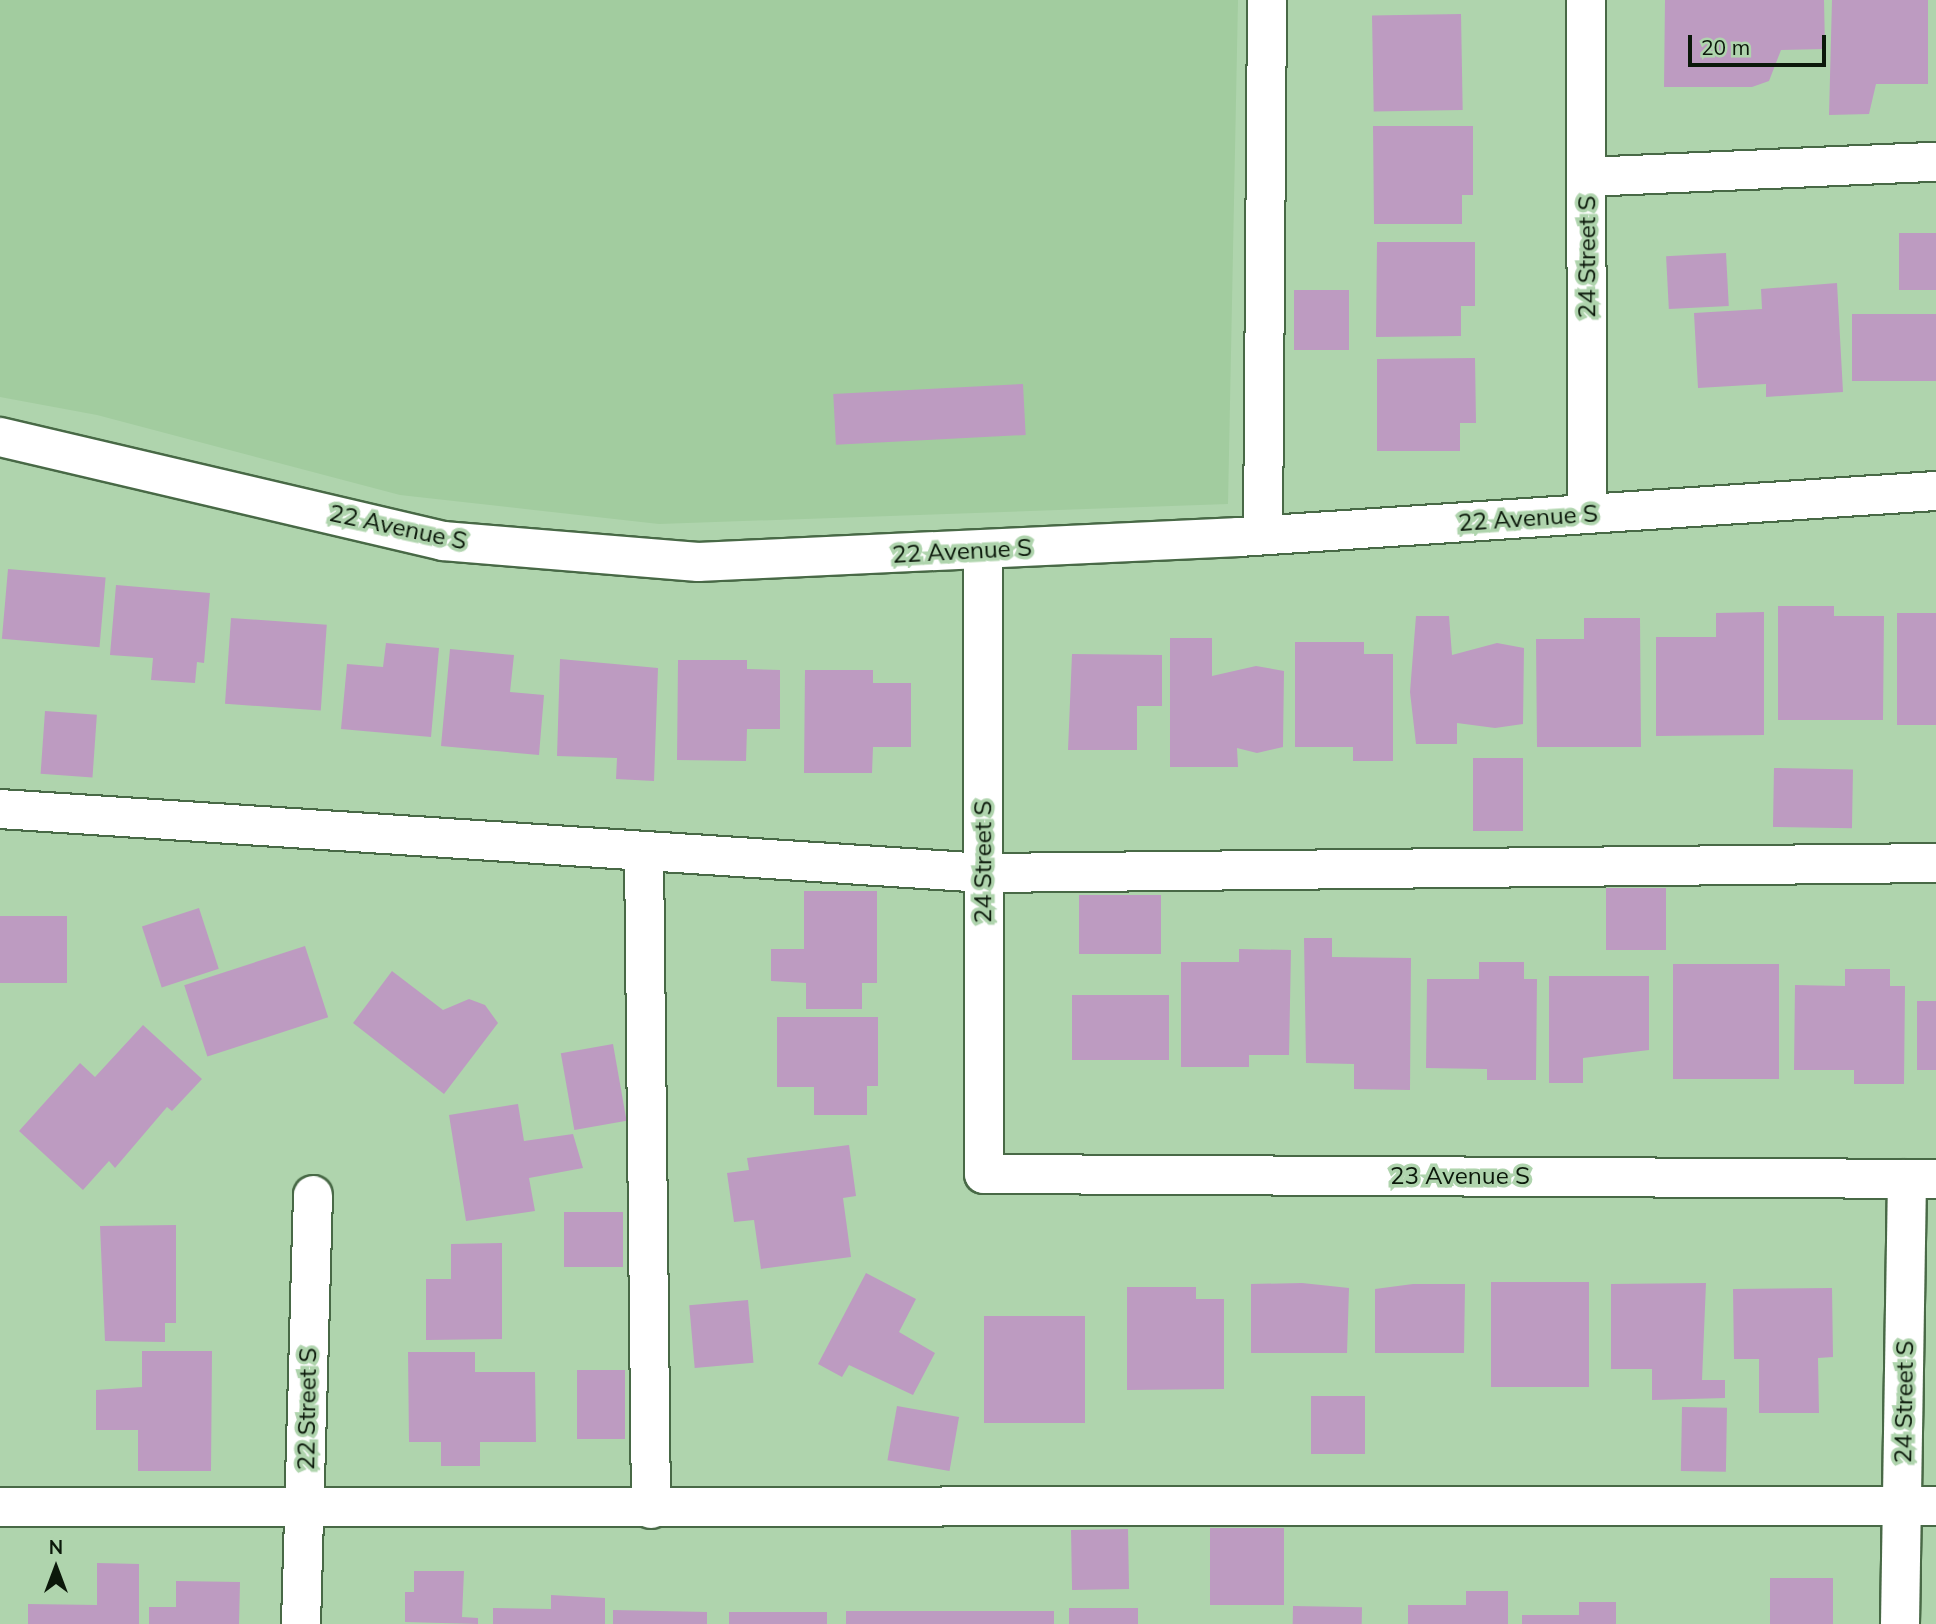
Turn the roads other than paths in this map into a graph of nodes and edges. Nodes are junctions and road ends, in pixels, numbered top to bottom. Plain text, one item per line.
1 (1267, 0) edge
2 (1586, 0) edge
3 (1936, 162) edge
4 (1586, 177) junction
5 (0, 437) edge
6 (1936, 491) edge
7 (1587, 514) junction
8 (1263, 536) junction
9 (983, 551) junction
10 (0, 809) edge
11 (644, 851) junction
12 (1936, 863) edge
13 (984, 873) junction
14 (984, 1174) joint
15 (1921, 1179) edge
16 (313, 1195) dead end
17 (0, 1507) edge
18 (1919, 1507) edge
19 (651, 1509) junction
20 (305, 1510) junction
21 (301, 1624) edge
22 (1900, 1624) edge

1 - 8 street
2 - 4 street, 24 Street S
3 - 4 street
4 - 7 street, 24 Street S
5 - 9 street, 22 Avenue S
6 - 7 street, 22 Avenue S
7 - 8 street, 22 Avenue S
8 - 9 street, 22 Avenue S
9 - 13 street, 24 Street S
10 - 11 street
11 - 13 street
11 - 19 street
12 - 13 street
13 - 14 street, 24 Street S
14 - 15 street, 23 Avenue S
15 - 18 street, 24 Street S
16 - 20 street, 22 Street S
17 - 20 street
18 - 19 street
18 - 22 street, 24 Street S
19 - 20 street
20 - 21 street, 22 Street S

